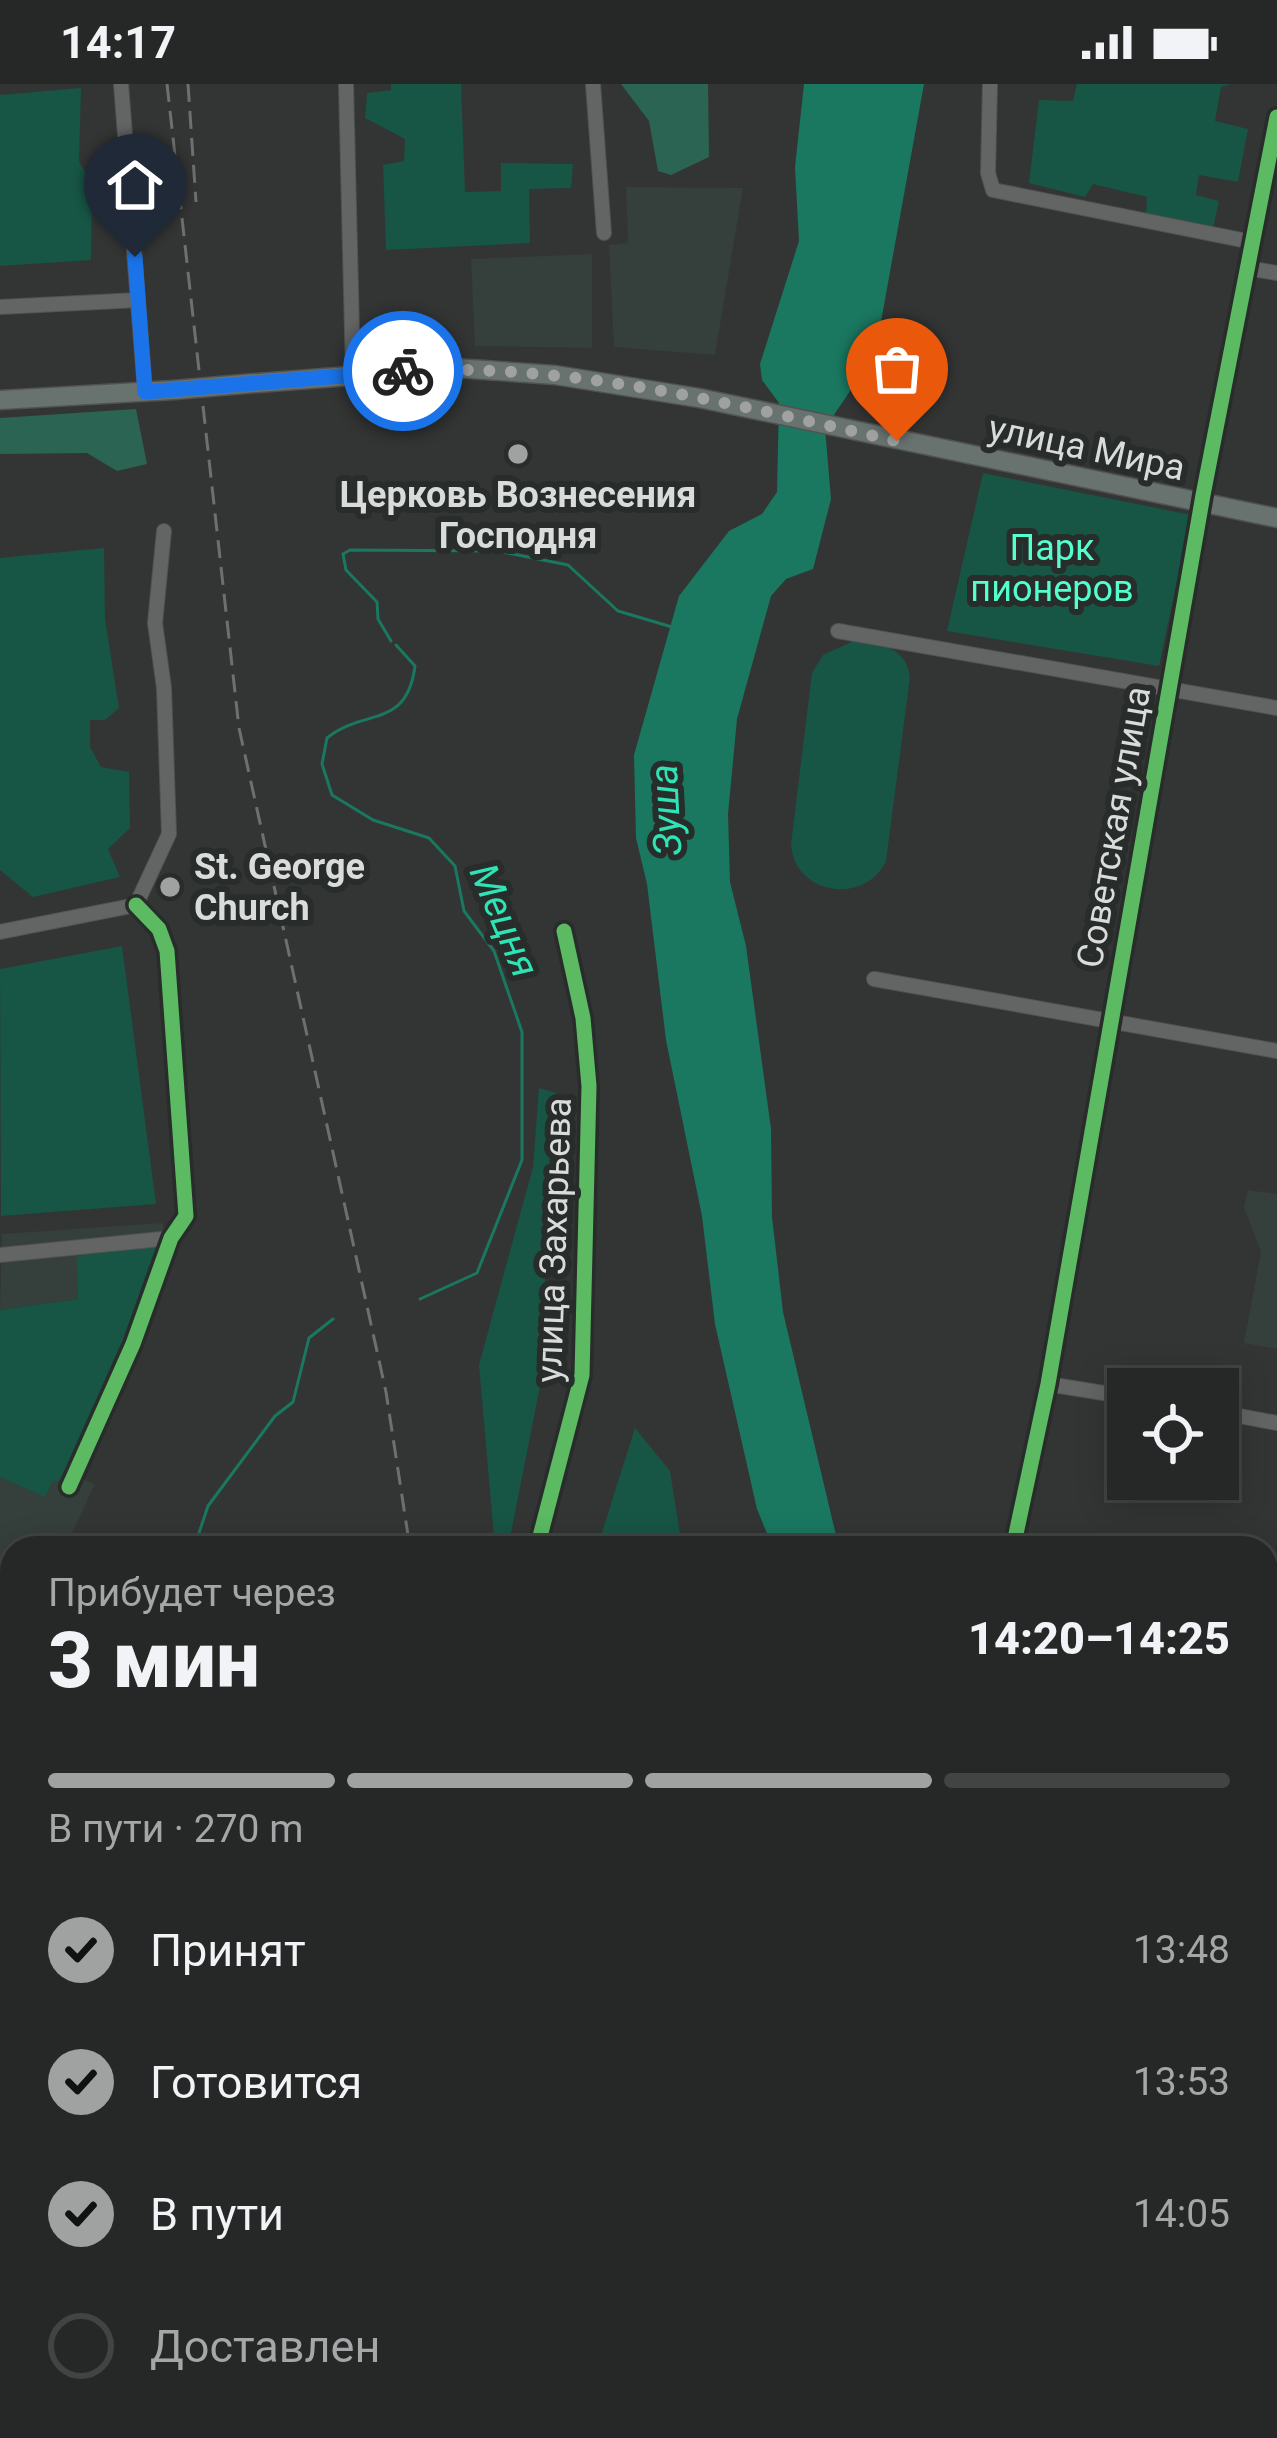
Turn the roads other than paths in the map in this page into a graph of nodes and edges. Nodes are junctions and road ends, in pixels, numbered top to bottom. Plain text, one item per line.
1 (121, 84) edge
2 (346, 84) edge
3 (592, 84) edge
4 (990, 84) edge
5 (1277, 117) edge
6 (604, 233) dead end
7 (1252, 242) junction
8 (1246, 268) junction
9 (1277, 273) edge
10 (138, 300) junction
11 (0, 307) edge
12 (353, 374) junction
13 (145, 392) junction
14 (0, 400) edge
15 (1202, 505) junction
16 (1277, 518) edge
17 (164, 531) dead end
18 (838, 631) dead end
19 (1168, 689) junction
20 (1277, 708) edge
21 (136, 905) junction
22 (564, 931) dead end
23 (0, 932) edge
24 (874, 979) dead end
25 (1107, 1024) junction
26 (1277, 1051) edge
27 (171, 1238) junction
28 (0, 1255) edge
29 (1048, 1384) junction
30 (1107, 1394) edge
31 (1239, 1416) edge
32 (1277, 1423) edge
33 (69, 1487) dead end
34 (540, 1536) edge
35 (1016, 1536) edge

1 - 10 street
2 - 12 street
3 - 6 street
4 - 7 street
5 - 7 street, Советская улица
7 - 8 street, Советская улица
8 - 9 street
8 - 15 street, Советская улица
10 - 11 street
10 - 13 street
12 - 13 main road, улица Мира, bridge
12 - 15 main road, улица Мира
13 - 14 main road, улица Мира
15 - 16 main road, улица Мира
15 - 19 street, Советская улица
17 - 21 street
18 - 19 street
19 - 20 street
19 - 25 street, Советская улица
21 - 23 street
21 - 27 street
22 - 34 street, улица Захарьева
24 - 25 street
25 - 26 street
25 - 29 street, Советская улица
27 - 28 street
27 - 33 street
29 - 30 street
29 - 35 street, Советская улица
31 - 32 street

